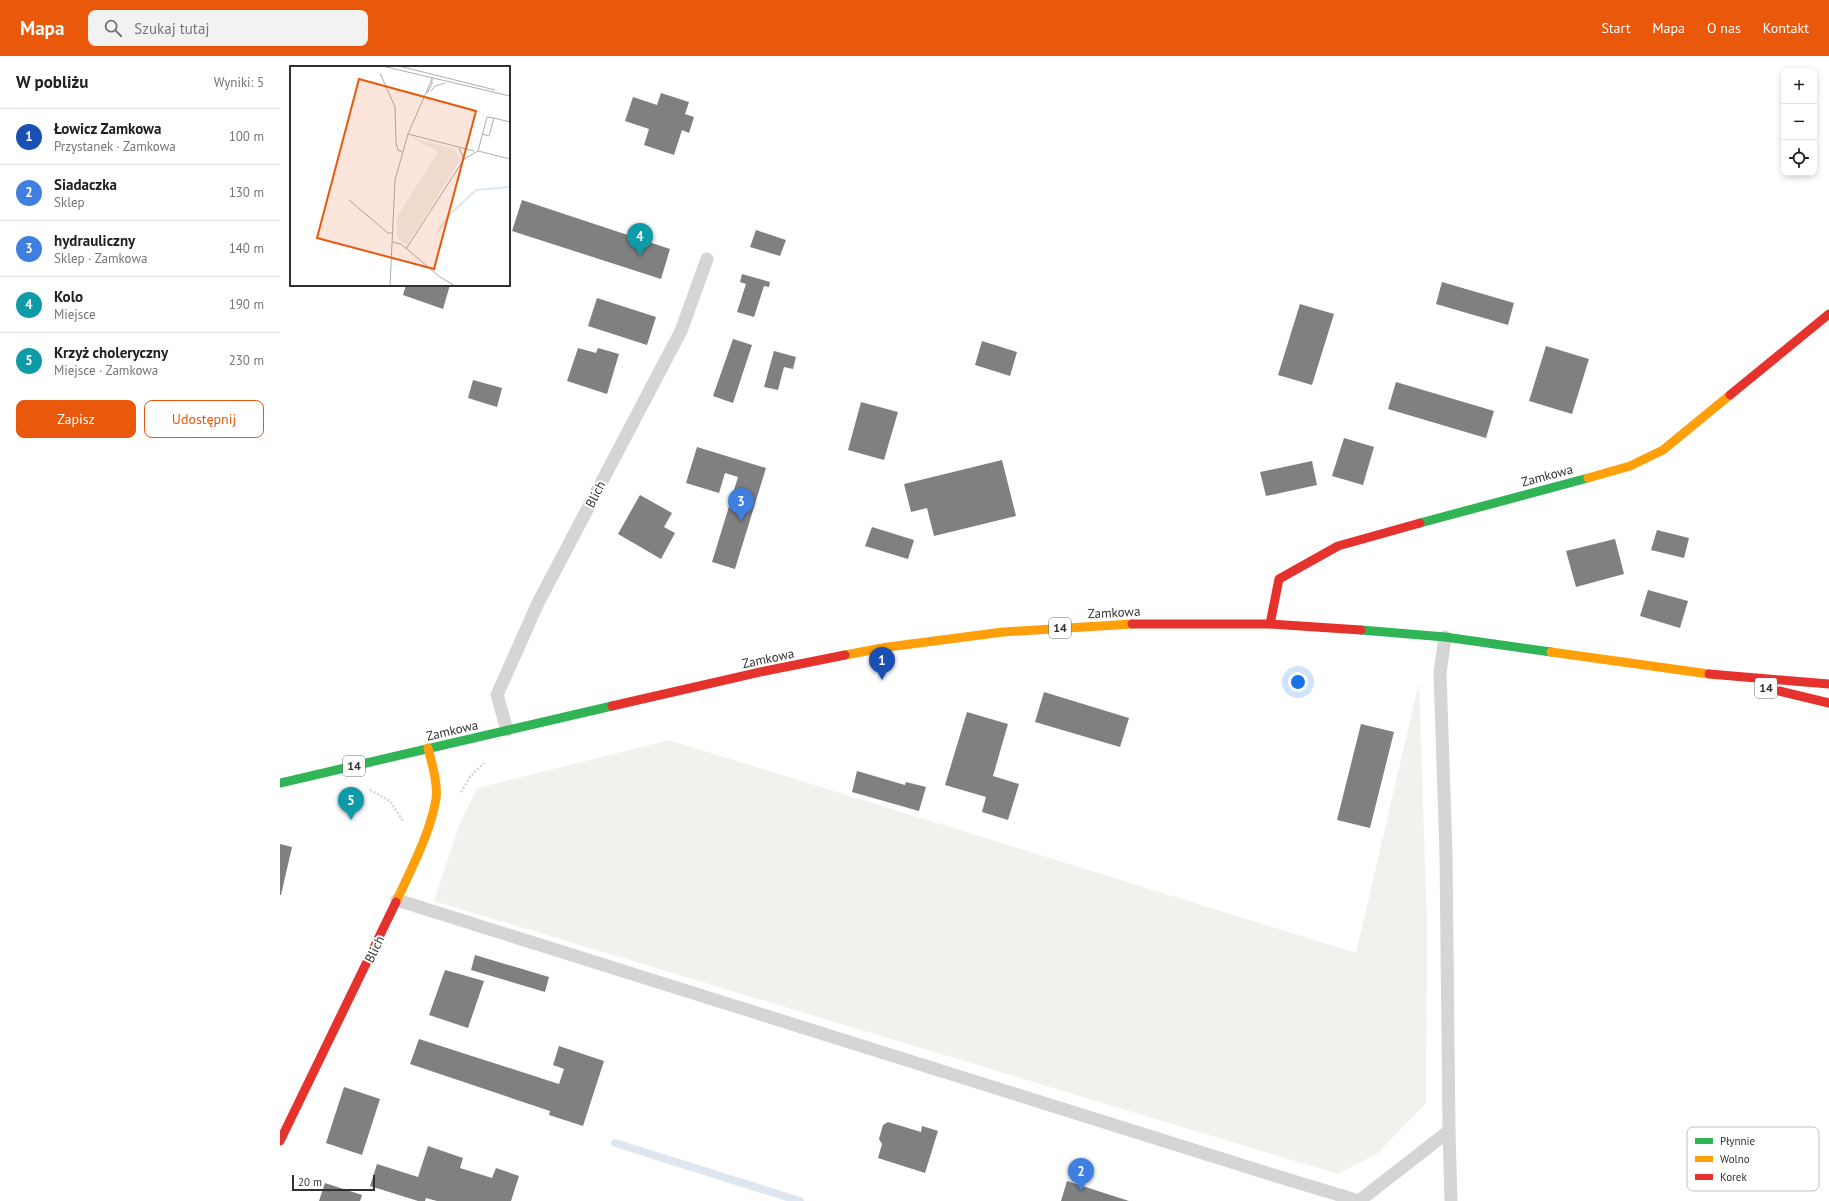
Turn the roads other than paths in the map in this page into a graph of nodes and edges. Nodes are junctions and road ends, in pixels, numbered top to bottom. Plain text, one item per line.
1 (707, 259) dead end
2 (1829, 314) edge
3 (1270, 624) junction
4 (1445, 637) junction
5 (1702, 673) junction
6 (1829, 684) edge
7 (1829, 703) edge
8 (507, 730) junction
9 (428, 748) junction
10 (280, 783) edge
11 (397, 900) junction
12 (1449, 1131) junction
13 (280, 1141) edge
14 (1359, 1201) edge
15 (1451, 1201) edge

1 - 8 lane, Blich
2 - 3 main road, Zamkowa
3 - 4 main road, Zamkowa / 14
3 - 8 main road, Zamkowa / 14
4 - 5 main road, Zamkowa / 14
4 - 12 lane
5 - 6 main road, Zamkowa / 14
5 - 7 main road, Zamkowa / 14
8 - 9 main road, Zamkowa / 14
9 - 10 main road, Zamkowa / 14
9 - 11 main road, Blich
11 - 13 main road, Blich
11 - 14 lane
12 - 14 lane
12 - 15 lane

